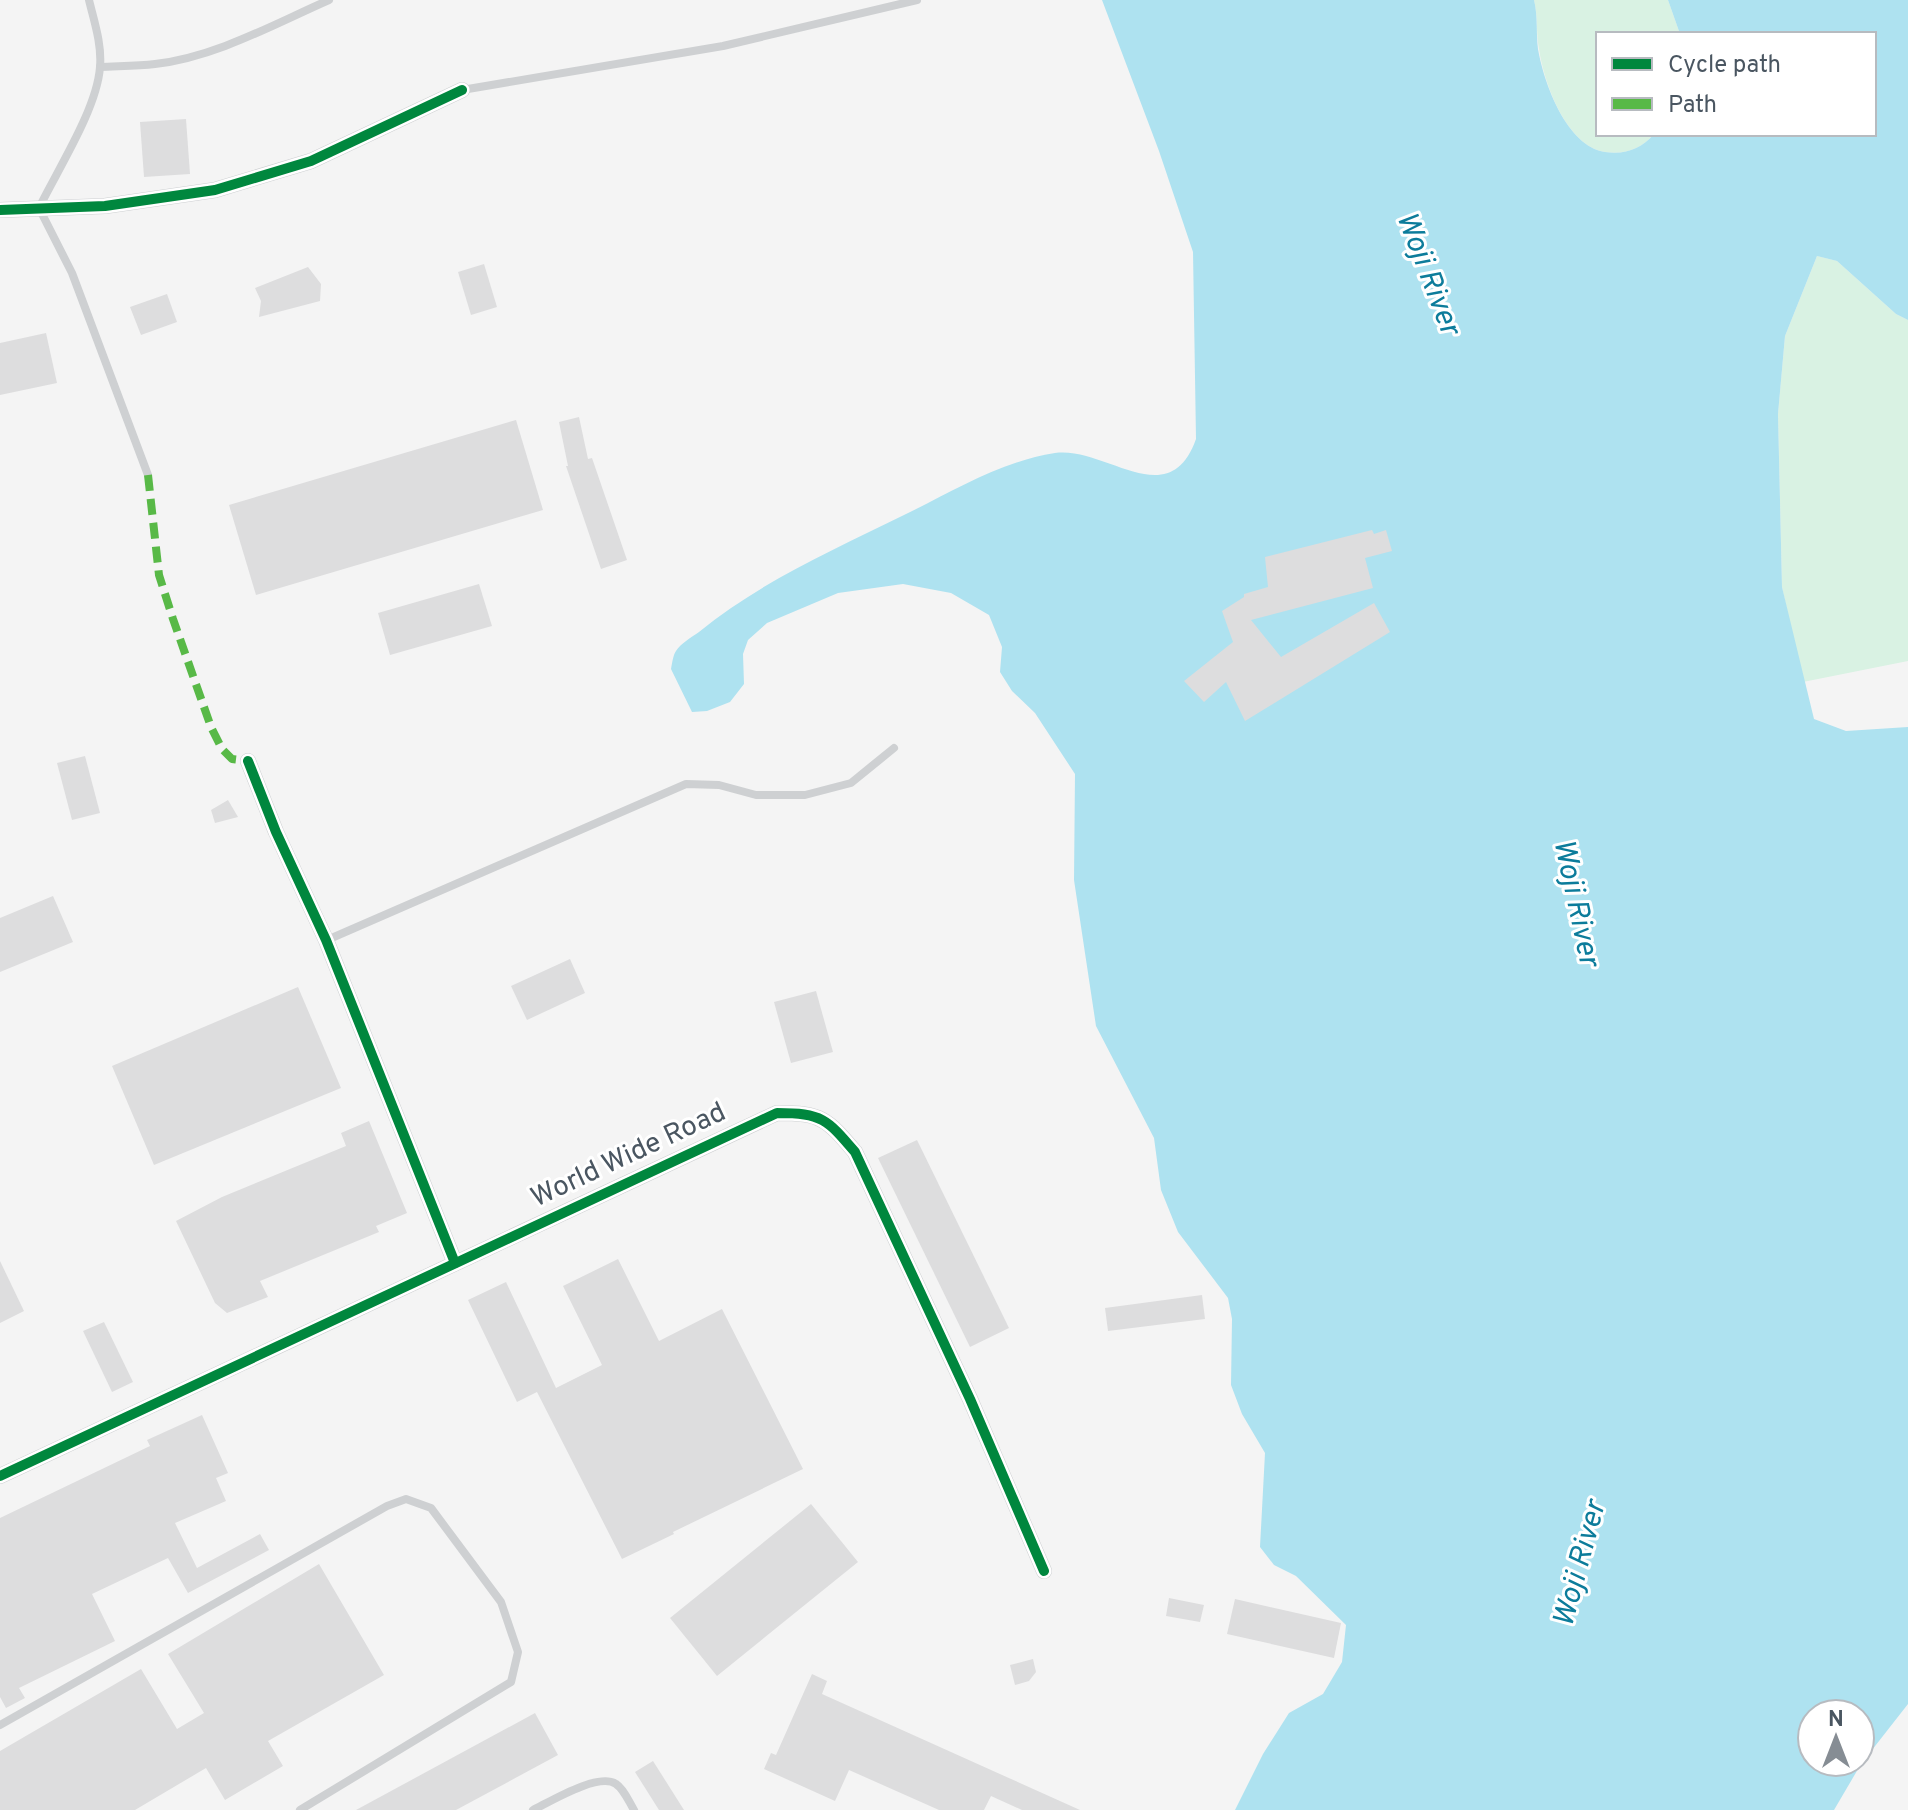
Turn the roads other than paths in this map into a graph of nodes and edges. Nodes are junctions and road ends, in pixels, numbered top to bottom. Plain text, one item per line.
1 (89, 0) edge
2 (329, 0) edge
3 (917, 0) edge
4 (100, 67) junction
5 (462, 90) joint
6 (39, 208) junction
7 (0, 210) edge
8 (148, 475) dead end
9 (894, 748) dead end
10 (248, 761) dead end
11 (326, 940) junction
12 (455, 1263) junction
13 (0, 1476) edge
14 (1044, 1571) dead end
15 (0, 1725) edge
16 (300, 1810) edge
17 (533, 1810) edge
18 (634, 1810) edge

1 - 4 lane
2 - 4 lane
3 - 5 lane
4 - 6 lane
5 - 6 street
6 - 7 street
6 - 8 lane
9 - 11 lane
10 - 11 street
11 - 12 street
12 - 13 street, World Wide Road
12 - 14 street, World Wide Road
15 - 16 lane
17 - 18 lane

